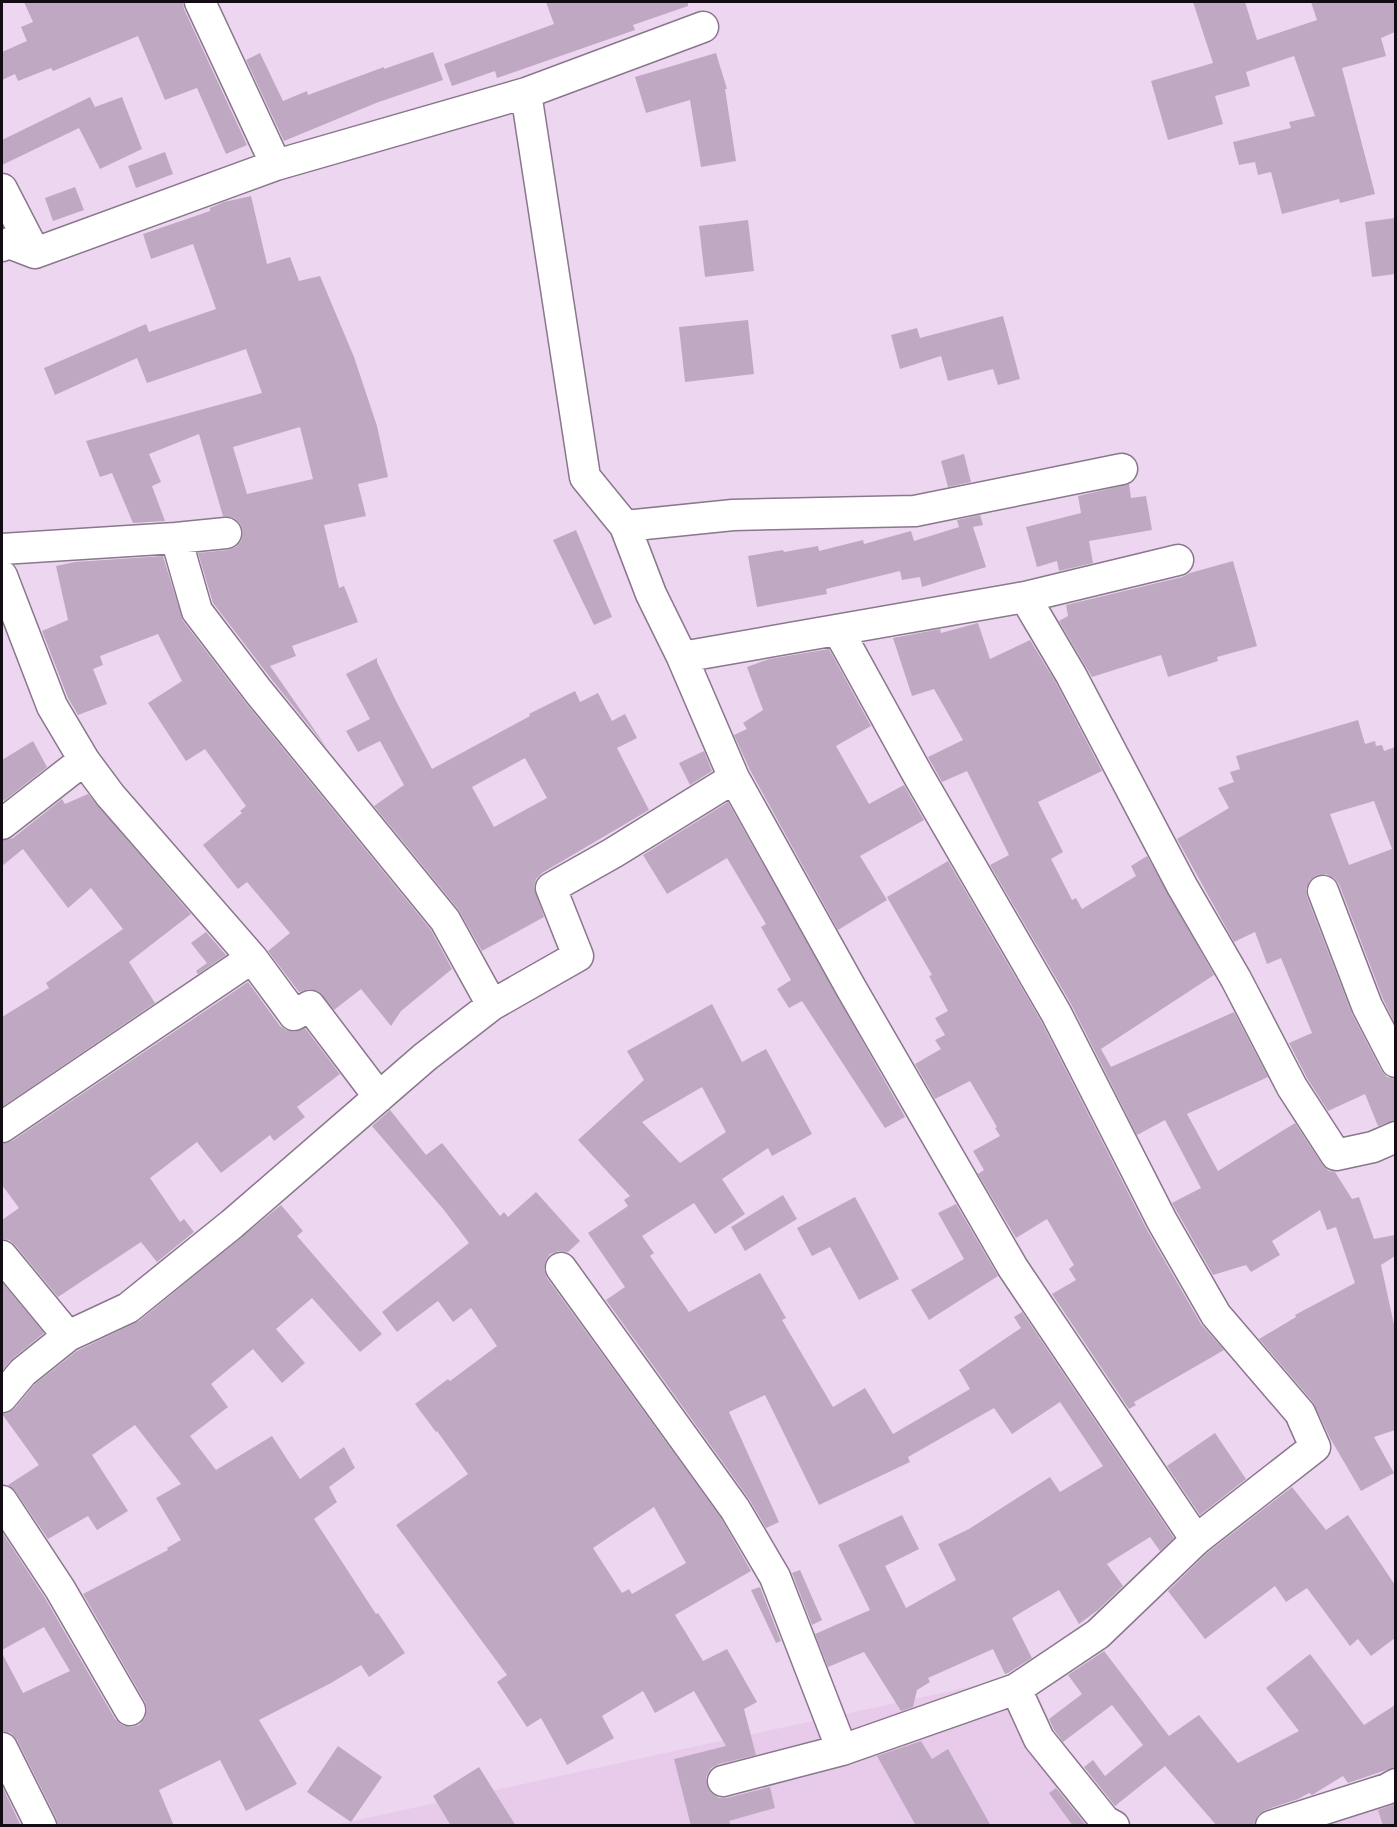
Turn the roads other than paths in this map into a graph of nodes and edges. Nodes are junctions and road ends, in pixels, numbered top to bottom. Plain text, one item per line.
1 (200, 2) edge
2 (703, 27) dead end
3 (526, 93) junction
4 (276, 165) junction
5 (2, 189) edge
6 (2, 246) edge
7 (35, 253) junction
8 (1122, 469) dead end
9 (625, 525) junction
10 (226, 532) dead end
11 (176, 538) junction
12 (2, 549) edge
13 (1178, 560) dead end
14 (2, 576) edge
15 (1024, 597) junction
16 (838, 630) junction
17 (682, 657) junction
18 (84, 760) junction
19 (734, 778) junction
20 (2, 824) edge
21 (1323, 891) dead end
22 (252, 958) junction
23 (492, 1005) junction
24 (1395, 1062) edge
25 (380, 1097) junction
26 (2, 1127) edge
27 (1395, 1137) edge
28 (2, 1256) edge
29 (561, 1268) dead end
30 (68, 1336) junction
31 (2, 1397) edge
32 (2, 1502) edge
33 (1196, 1540) junction
34 (1016, 1689) junction
35 (130, 1710) dead end
36 (2, 1748) edge
37 (842, 1750) junction
38 (723, 1780) dead end
39 (1395, 1784) edge
40 (41, 1826) edge
41 (1114, 1826) edge
42 (1271, 1826) edge

1 - 4 street
2 - 3 street
3 - 4 street
3 - 9 street
4 - 7 street
5 - 7 street
6 - 7 street
8 - 9 street
9 - 17 street
10 - 11 street
11 - 12 street
11 - 23 street
13 - 15 street
14 - 18 street
15 - 16 street
15 - 27 street
16 - 17 street
16 - 33 street
17 - 19 street
18 - 20 street
18 - 22 street
19 - 23 street
19 - 33 street
21 - 24 street
22 - 25 street
22 - 26 street
23 - 25 street
25 - 30 street
28 - 30 street
29 - 37 street
30 - 31 street
32 - 35 street
33 - 34 street
34 - 37 street
34 - 41 street
36 - 40 street
37 - 38 street
39 - 42 street

